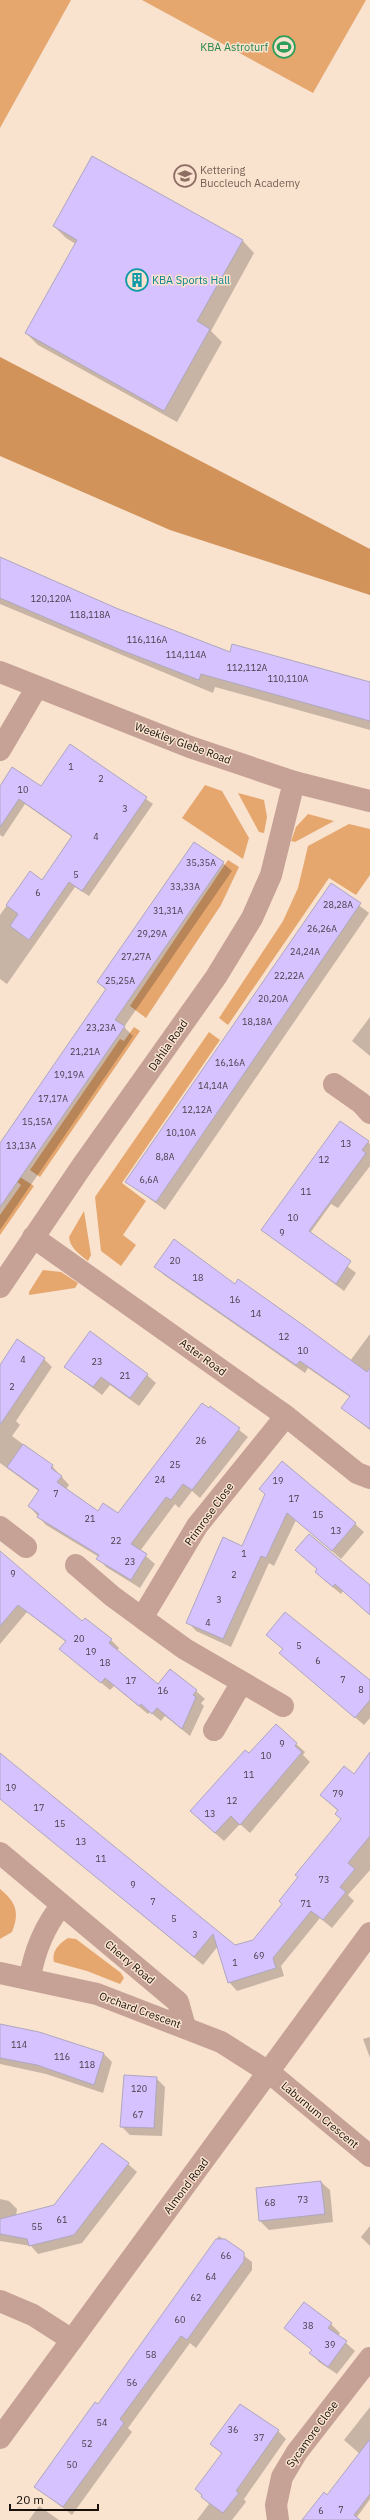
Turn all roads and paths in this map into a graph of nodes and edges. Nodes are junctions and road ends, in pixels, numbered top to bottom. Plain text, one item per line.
1 (0, 672) edge
2 (37, 687) junction
3 (0, 750) edge
4 (294, 782) junction
5 (370, 801) edge
6 (334, 1084) dead end
7 (370, 1113) edge
8 (33, 1237) junction
9 (0, 1287) edge
10 (286, 1416) junction
11 (370, 1478) edge
12 (0, 1528) edge
13 (26, 1548) dead end
14 (76, 1565) dead end
15 (142, 1618) junction
16 (242, 1682) junction
17 (283, 1706) dead end
18 (214, 1730) dead end
19 (0, 1853) edge
20 (62, 1905) junction
21 (370, 1933) edge
22 (0, 1973) edge
23 (30, 1978) junction
24 (185, 2027) junction
25 (270, 2073) junction
26 (370, 2156) edge
27 (0, 2301) edge
28 (72, 2340) junction
29 (370, 2358) edge
30 (0, 2438) edge
31 (278, 2520) edge

1 - 2 street, Weekley Glebe Road
2 - 3 street
2 - 4 street, Weekley Glebe Road
4 - 5 street, Weekley Glebe Road
4 - 8 street, Dahlia Road
6 - 7 street
8 - 9 street, Dahlia Road
8 - 10 street, Aster Road
10 - 11 street, Aster Road
10 - 15 street, Primrose Close
12 - 13 street
14 - 15 street
15 - 16 street
16 - 17 street
16 - 18 street
19 - 20 street, Cherry Road
20 - 23 street
20 - 24 street, Cherry Road
21 - 25 street, Almond Road
22 - 23 street, Orchard Crescent
23 - 24 street, Orchard Crescent
24 - 25 street, Orchard Crescent
25 - 26 street, Laburnum Crescent
25 - 28 street, Almond Road
27 - 28 street
28 - 30 street, Almond Road
29 - 31 street, Sycamore Close

